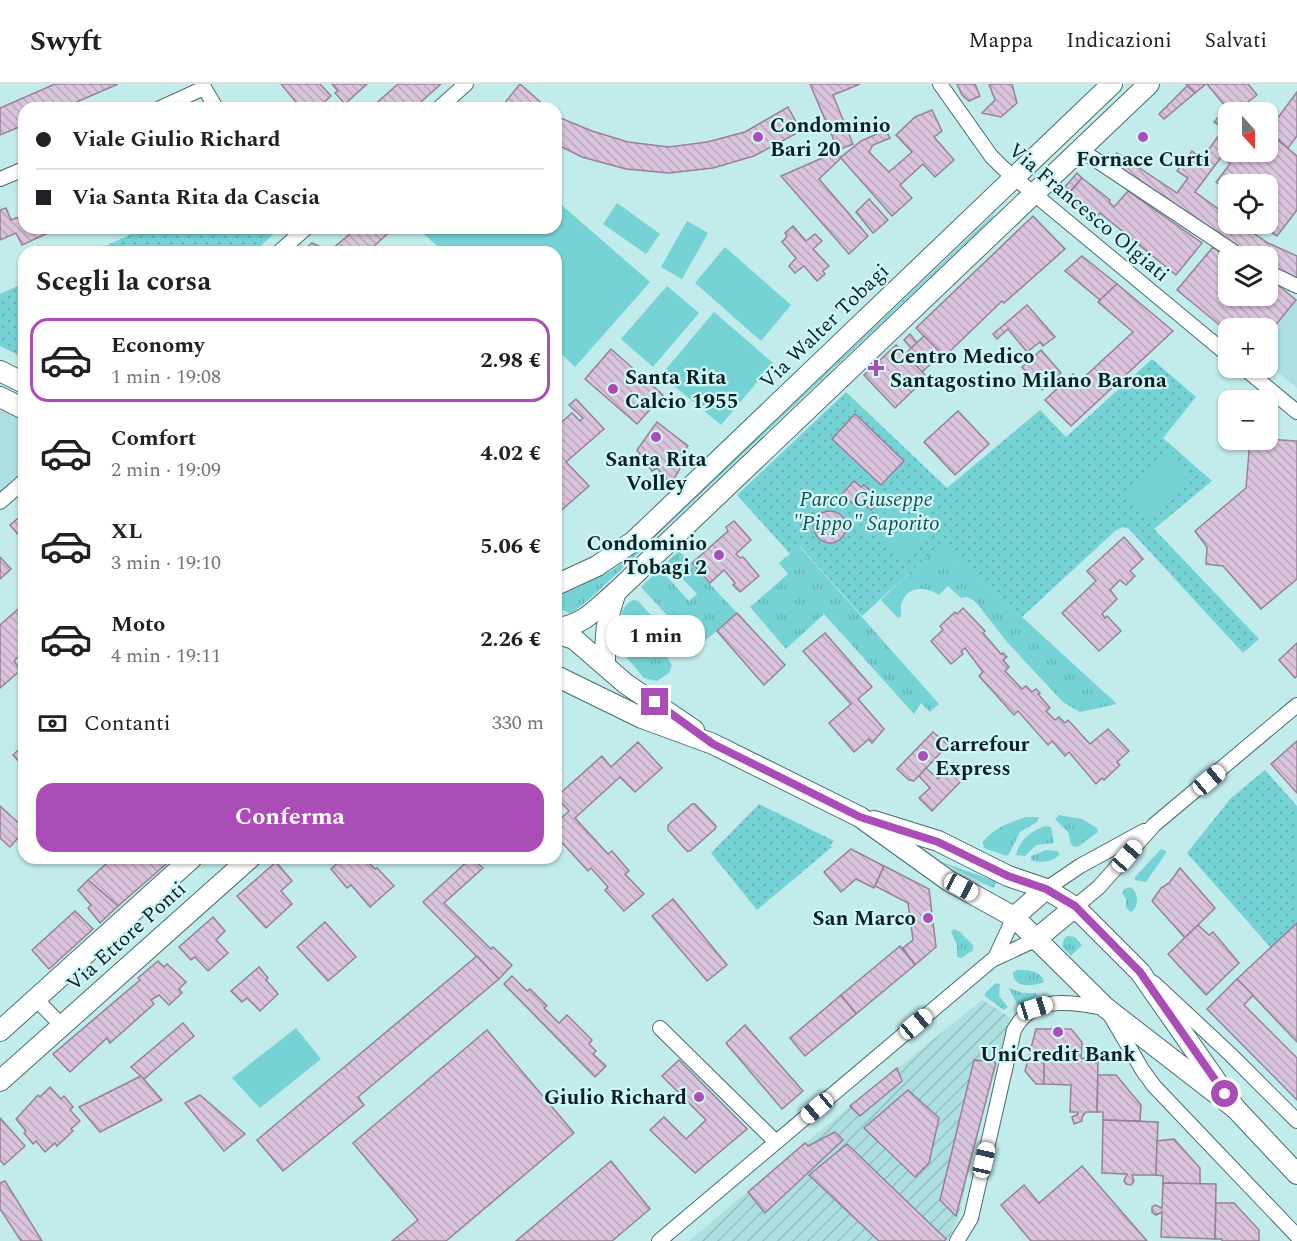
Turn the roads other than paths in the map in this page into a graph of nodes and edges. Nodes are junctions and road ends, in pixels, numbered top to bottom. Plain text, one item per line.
1 (466, 84) edge
2 (940, 84) edge
3 (1112, 84) edge
4 (1149, 84) edge
5 (203, 86) edge
6 (172, 102) edge
7 (212, 102) edge
8 (446, 102) edge
9 (1081, 150) junction
10 (18, 172) edge
11 (1014, 178) junction
12 (0, 179) edge
13 (1034, 196) junction
14 (299, 234) edge
15 (286, 246) edge
16 (1225, 246) edge
17 (1278, 277) edge
18 (1297, 286) edge
19 (1218, 347) edge
20 (0, 371) edge
21 (1256, 378) edge
22 (18, 380) edge
23 (0, 397) edge
24 (18, 406) edge
25 (1297, 412) edge
26 (18, 486) edge
27 (0, 502) edge
28 (562, 582) edge
29 (616, 592) junction
30 (562, 629) edge
31 (562, 633) edge
32 (605, 665) junction
33 (562, 679) edge
34 (1297, 705) edge
35 (713, 744) junction
36 (860, 817) junction
37 (1154, 825) junction
38 (185, 864) edge
39 (243, 864) edge
40 (1046, 889) junction
41 (1075, 906) junction
42 (1014, 917) junction
43 (1035, 940) junction
44 (995, 958) junction
45 (1140, 972) junction
46 (36, 999) junction
47 (1106, 1008) junction
48 (62, 1026) junction
49 (660, 1028) dead end
50 (0, 1031) edge
51 (0, 1081) edge
52 (1235, 1108) junction
53 (1297, 1121) edge
54 (776, 1142) junction
55 (1297, 1174) edge
56 (1297, 1236) edge
57 (658, 1241) edge
58 (957, 1241) edge

1 - 8 street
2 - 11 street, Via Francesco Olgiati
3 - 11 street, Via Walter Tobagi
4 - 9 street
5 - 6 street
5 - 7 street
9 - 13 street
9 - 16 street
10 - 12 street
11 - 13 street, Via Francesco Olgiati
11 - 28 street, Via Walter Tobagi
13 - 19 street, Via Francesco Olgiati
13 - 29 street
14 - 15 street
17 - 18 street
20 - 22 street
21 - 25 street
23 - 24 street
26 - 27 street
29 - 30 street
29 - 32 street
31 - 32 street
32 - 35 street
33 - 35 street
34 - 37 street
35 - 36 street
36 - 40 street
36 - 42 street
37 - 40 street
37 - 41 street
38 - 46 street, Via Ettore Ponti
39 - 48 street, Via Ettore Ponti
40 - 41 street
40 - 42 street
41 - 43 street
41 - 45 street
42 - 43 street
42 - 44 street
43 - 44 street
43 - 47 street
44 - 54 street
45 - 52 street
45 - 53 street
46 - 48 street
46 - 50 street, Via Ettore Ponti
47 - 52 street
47 - 56 street
47 - 58 street
48 - 51 street, Via Ettore Ponti
49 - 54 street
52 - 55 street
54 - 57 street

